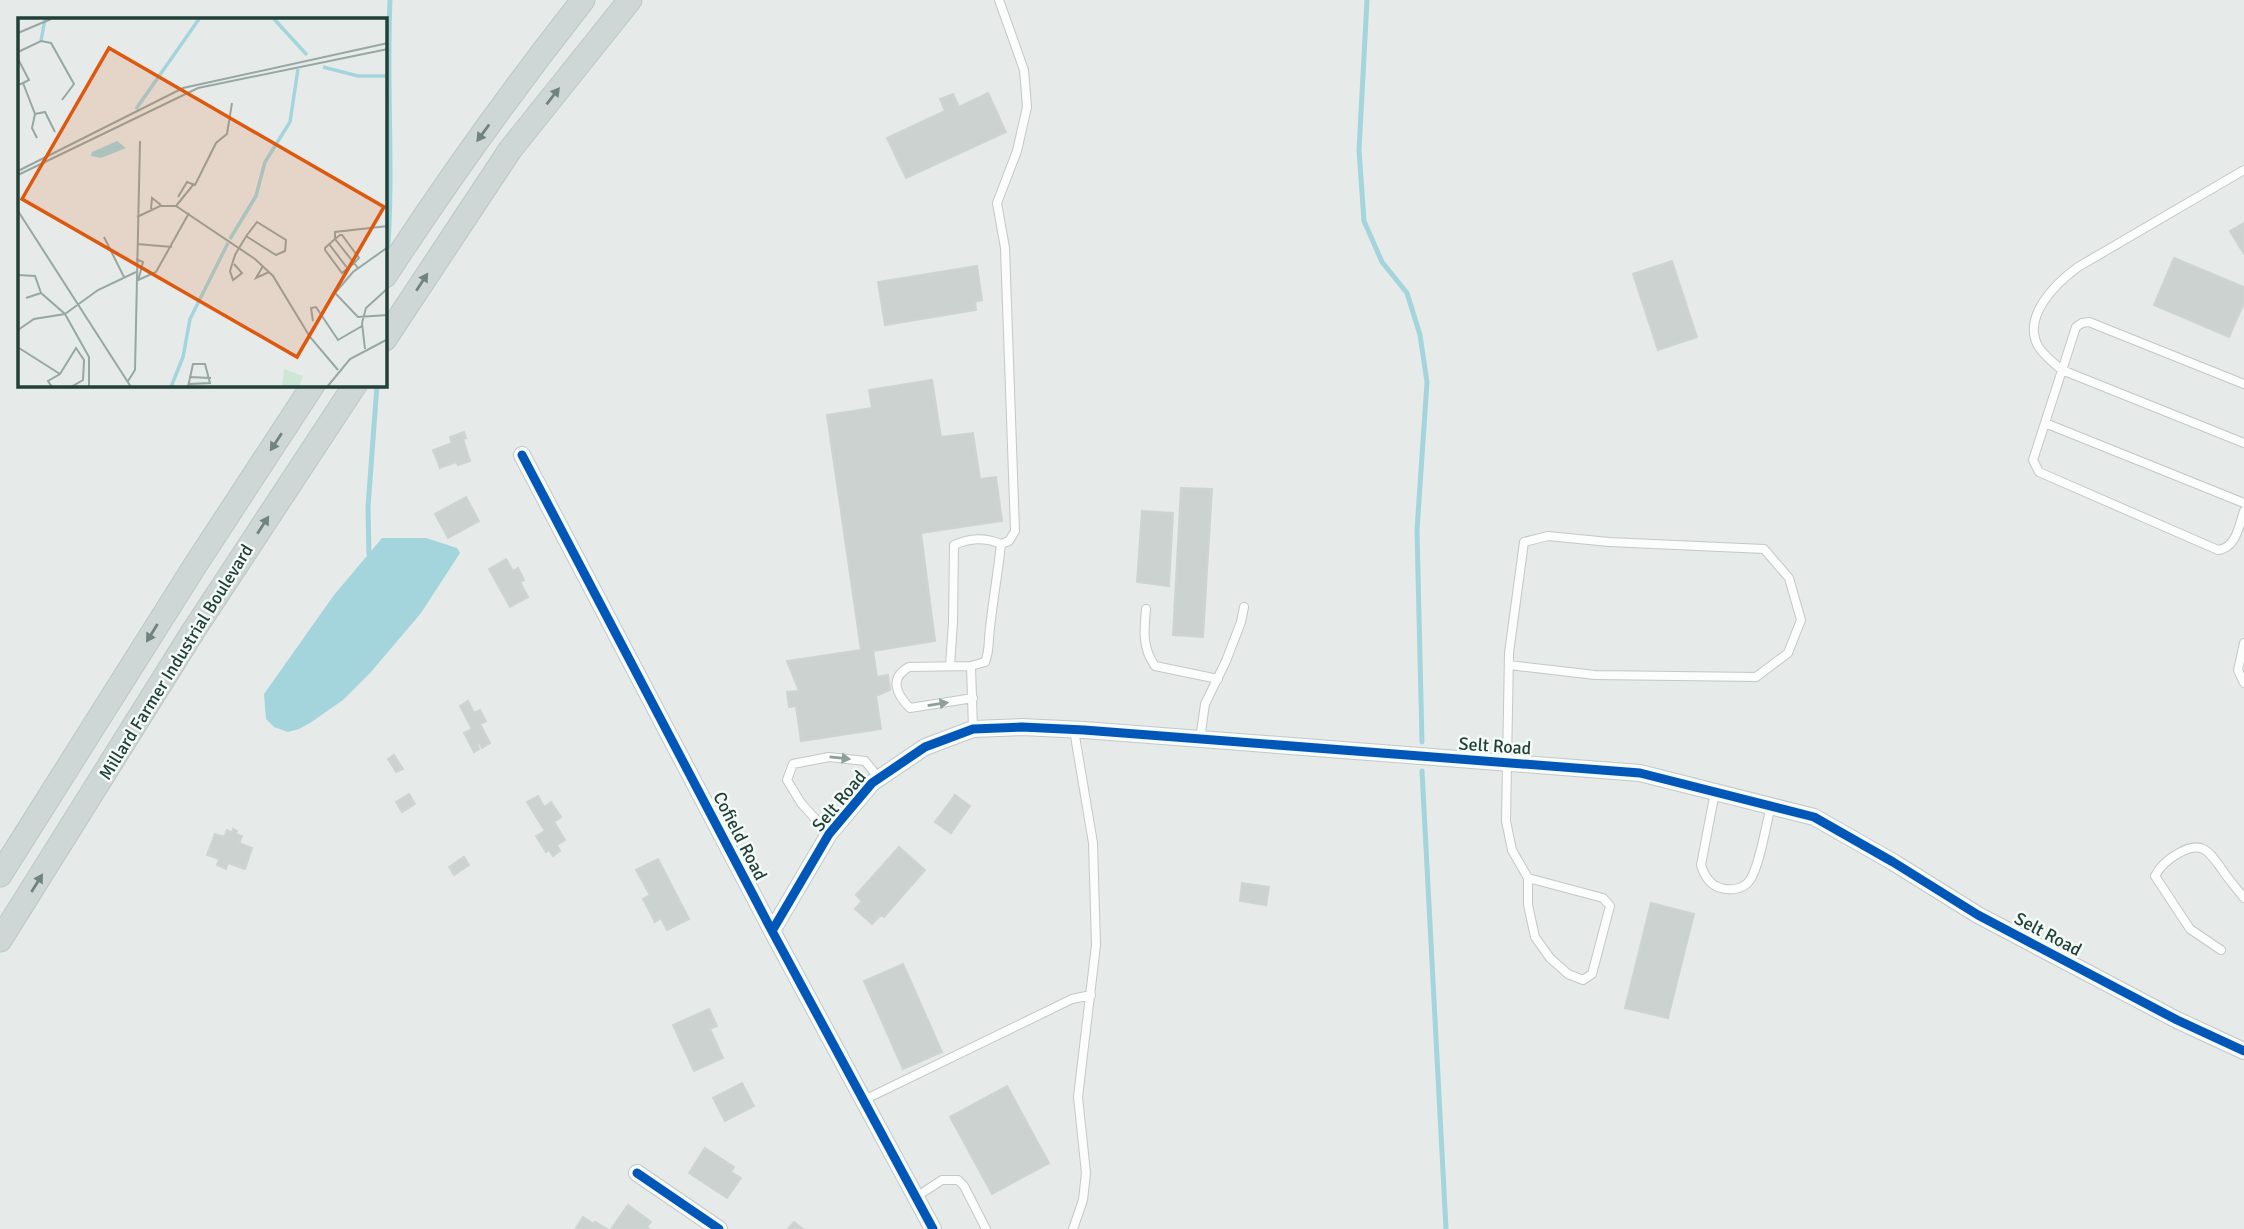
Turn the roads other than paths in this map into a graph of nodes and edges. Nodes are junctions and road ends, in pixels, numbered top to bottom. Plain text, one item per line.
1 (583, 0) edge
2 (630, 0) edge
3 (999, 0) edge
4 (2244, 170) edge
5 (387, 273) edge
6 (387, 336) edge
7 (2063, 370) junction
8 (2244, 384) edge
9 (312, 387) edge
10 (354, 387) edge
11 (2045, 423) junction
12 (2244, 443) edge
13 (522, 455) dead end
14 (2244, 503) edge
15 (2244, 511) edge
16 (1001, 544) junction
17 (1244, 607) dead end
18 (1146, 609) dead end
19 (2244, 643) edge
20 (1509, 665) junction
21 (950, 666) junction
22 (971, 666) junction
23 (1218, 679) junction
24 (2244, 683) edge
25 (973, 698) junction
26 (973, 729) junction
27 (1074, 730) junction
28 (1200, 739) junction
29 (1506, 763) junction
30 (879, 778) junction
31 (1716, 792) junction
32 (1771, 806) junction
33 (829, 834) junction
34 (0, 875) edge
35 (1528, 878) junction
36 (2244, 898) edge
37 (772, 931) junction
38 (0, 940) edge
39 (2221, 950) dead end
40 (1091, 995) junction
41 (2244, 1051) edge
42 (864, 1100) junction
43 (637, 1173) dead end
44 (916, 1196) junction
45 (719, 1229) edge
46 (933, 1229) edge
47 (986, 1229) edge
48 (1073, 1229) edge

1 -> 5 main road
6 -> 2 main road
3 - 16 lane
4 - 7 lane
7 - 8 lane
7 - 11 lane
7 - 12 lane
9 -> 34 main road, Millard Farmer Industrial Boulevard
38 -> 10 main road, Millard Farmer Industrial Boulevard
11 - 14 lane
11 - 15 lane
13 - 37 street, Cofield Road
16 - 21 lane
16 - 22 lane
17 - 23 lane
18 - 23 lane
19 - 24 lane
20 - 20 lane
20 - 29 lane
21 - 22 lane
21 -> 25 lane
22 - 25 lane
23 - 28 lane
25 - 26 lane
26 - 27 street, Selt Road
26 - 30 street, Selt Road
27 - 28 street, Selt Road
27 - 40 lane
28 - 29 street, Selt Road
29 - 31 street, Selt Road
29 - 35 lane
30 - 33 street, Selt Road
33 -> 30 lane
31 - 32 street, Selt Road
31 - 32 lane
32 - 41 street, Selt Road
33 - 37 street, Selt Road
35 - 35 lane
36 - 39 lane
37 - 42 street, Cofield Road
40 - 42 lane
40 - 48 lane
42 - 44 street, Cofield Road
43 - 45 street
44 - 46 street, Cofield Road
44 - 47 lane

